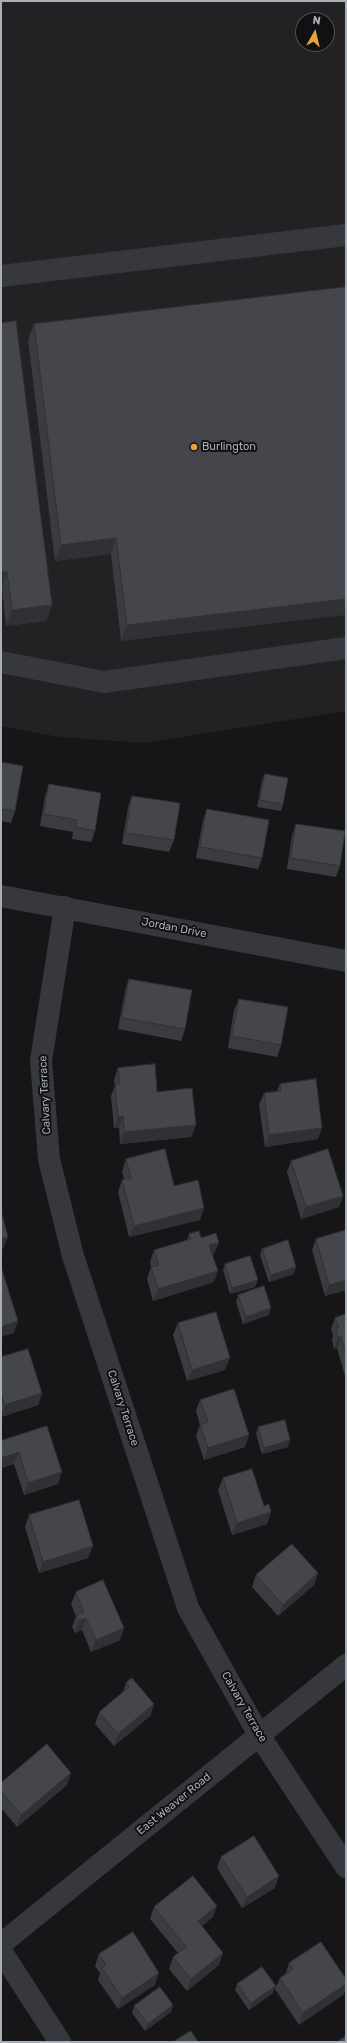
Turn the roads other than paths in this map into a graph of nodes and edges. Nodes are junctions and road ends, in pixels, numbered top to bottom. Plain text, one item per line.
1 (346, 235) edge
2 (1, 276) edge
3 (346, 648) edge
4 (1, 662) edge
5 (1, 896) edge
6 (65, 907) junction
7 (346, 961) edge
8 (346, 1665) edge
9 (259, 1735) junction
10 (346, 1867) edge
11 (1, 1944) edge
12 (1, 1951) edge
13 (60, 2042) edge

1 - 2 street
3 - 4 street
5 - 6 street, Jordan Drive
6 - 7 street, Jordan Drive
6 - 9 street, Calvary Terrace
8 - 9 street, East Weaver Road
9 - 10 street, Calvary Terrace
9 - 11 street, East Weaver Road
12 - 13 street

